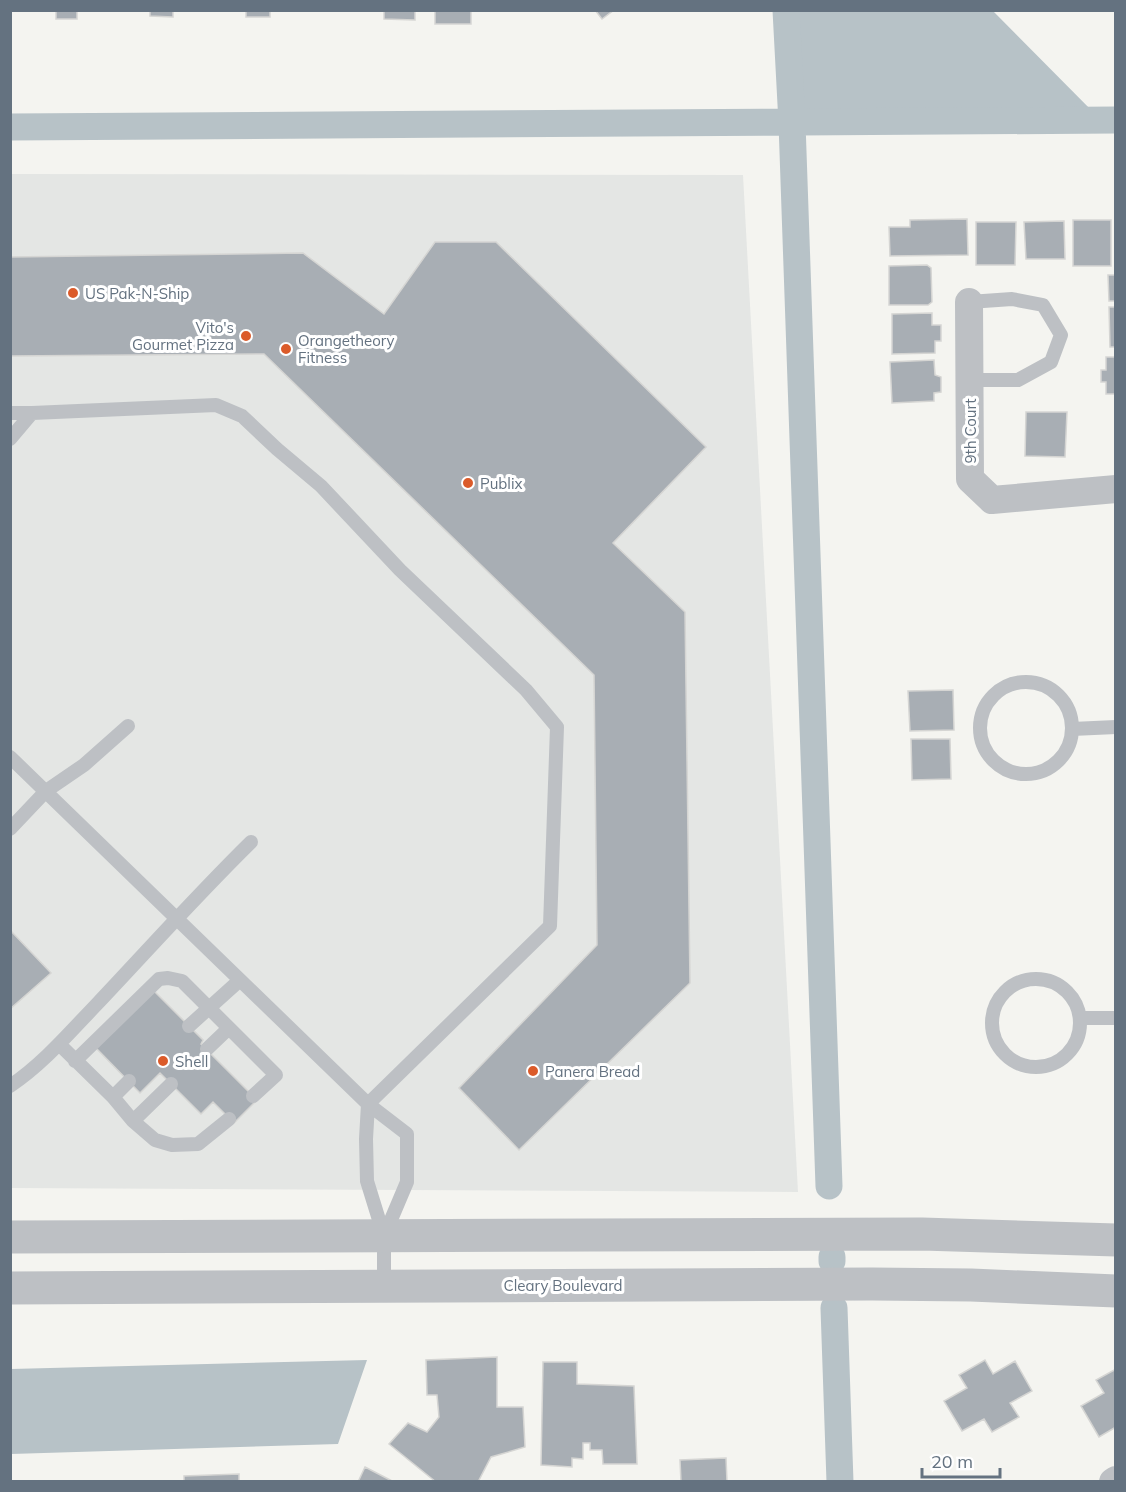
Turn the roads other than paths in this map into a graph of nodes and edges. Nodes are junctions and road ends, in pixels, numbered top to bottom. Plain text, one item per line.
1 (969, 302) joint
2 (970, 380) junction
3 (10, 413) edge
4 (32, 413) junction
5 (10, 439) edge
6 (1116, 489) edge
7 (128, 726) dead end
8 (1116, 728) edge
9 (1072, 729) junction
10 (10, 757) edge
11 (46, 790) junction
12 (10, 829) edge
13 (251, 842) dead end
14 (178, 919) junction
15 (240, 980) junction
16 (208, 1008) junction
17 (1081, 1018) junction
18 (1116, 1018) edge
19 (189, 1026) dead end
20 (229, 1028) junction
21 (59, 1044) junction
22 (207, 1049) dead end
23 (75, 1061) junction
24 (129, 1082) dead end
25 (12, 1083) edge
26 (171, 1084) dead end
27 (253, 1096) dead end
28 (113, 1097) junction
29 (368, 1104) junction
30 (229, 1119) dead end
31 (133, 1121) junction
32 (384, 1236) junction
33 (10, 1237) edge
34 (1116, 1240) edge
35 (384, 1286) junction
36 (10, 1288) edge
37 (1116, 1291) edge

1 - 2 street, 9th Court
1 - 2 lane
2 - 6 street, 9th Court
3 - 4 lane
4 - 5 lane
4 - 29 lane
7 - 11 lane
8 - 9 lane
9 - 9 lane
10 - 11 lane
11 - 12 lane
11 - 14 lane
13 - 14 lane
14 - 15 lane
14 - 21 lane
15 - 16 lane
15 - 29 lane
16 - 19 lane
16 - 20 lane
16 - 23 lane
17 - 17 lane
17 - 18 lane
20 - 22 lane
20 - 27 lane
21 - 23 lane
21 - 25 lane
23 - 28 lane
24 - 28 lane
26 - 31 lane
28 - 31 lane
29 - 32 lane
29 - 32 lane
30 - 31 lane
32 - 33 street
32 - 34 street
32 - 35 lane
35 - 36 street, Cleary Boulevard
35 - 37 street, Cleary Boulevard

